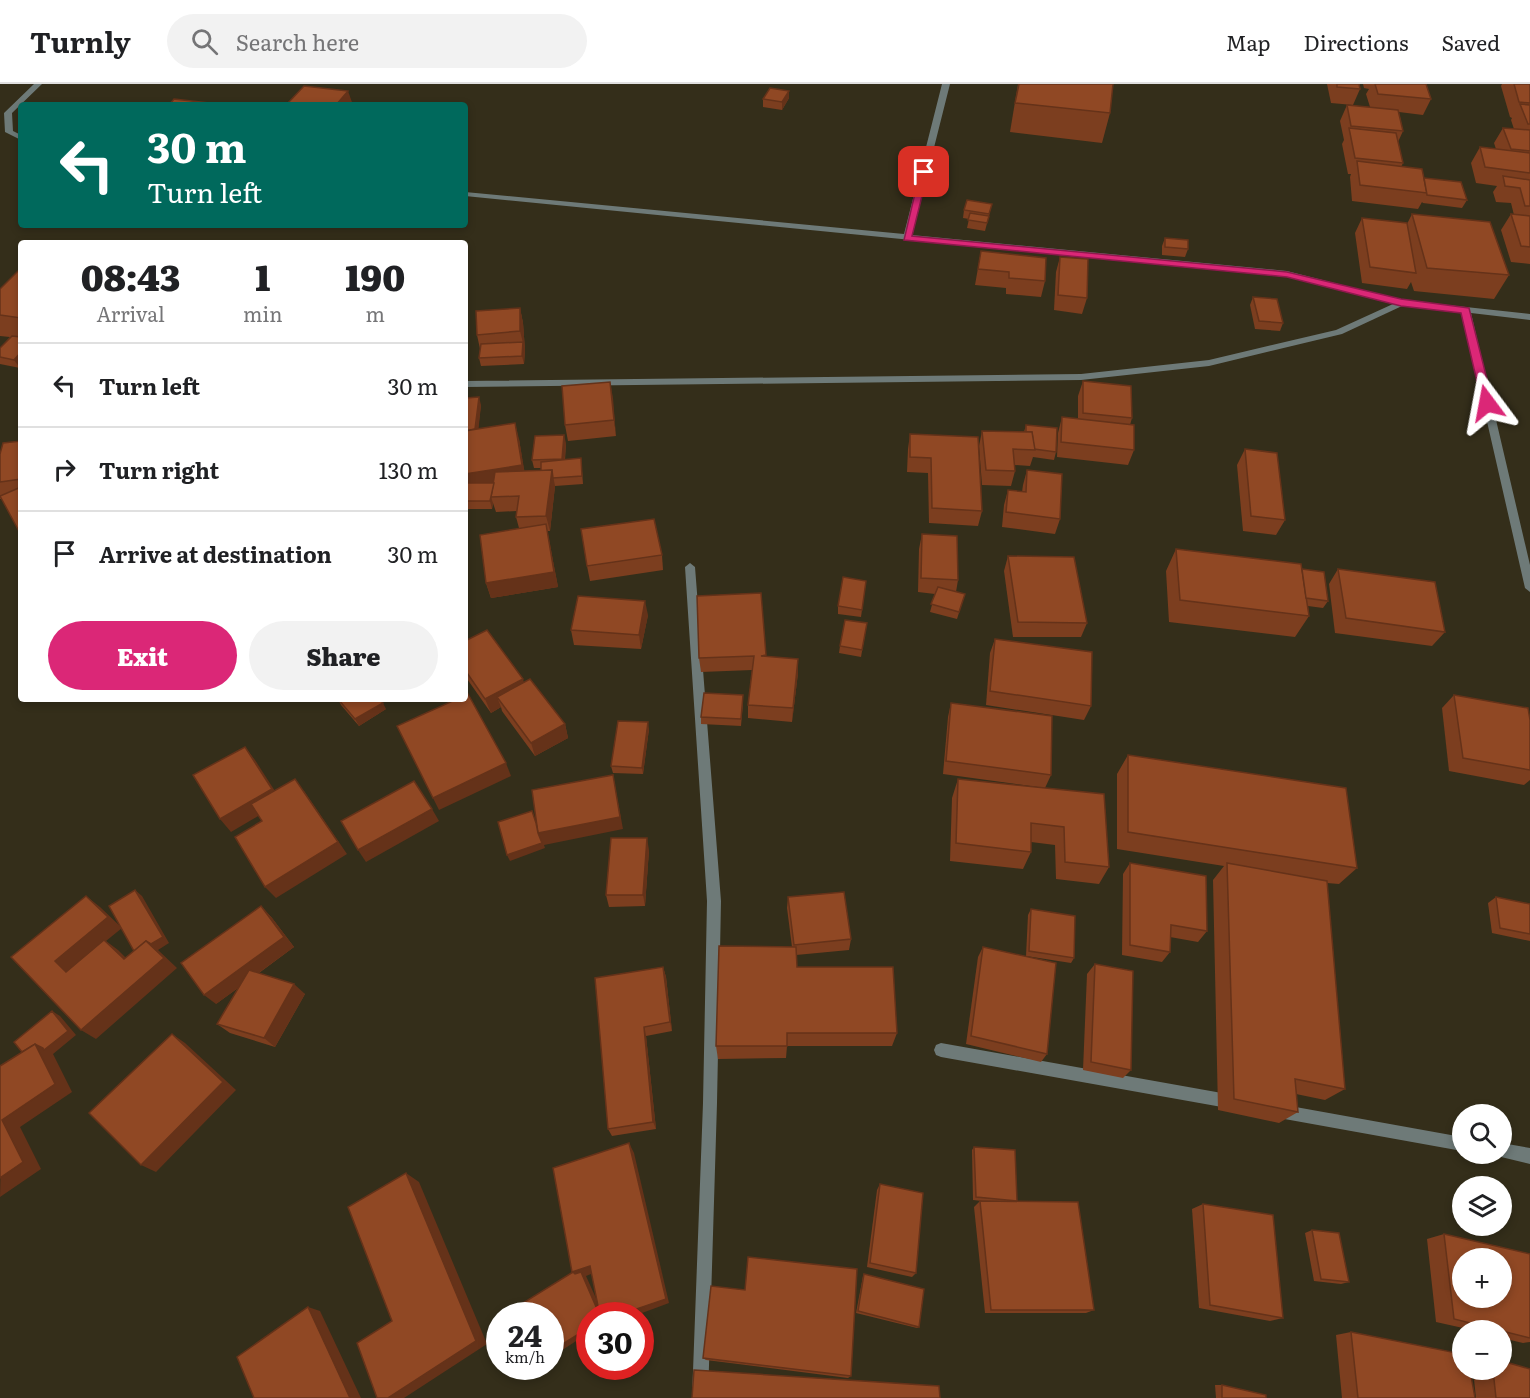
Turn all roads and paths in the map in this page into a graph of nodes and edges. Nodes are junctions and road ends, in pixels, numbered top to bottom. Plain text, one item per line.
1 (38, 84) edge
2 (946, 84) edge
3 (19, 102) edge
4 (18, 103) edge
5 (18, 136) edge
6 (468, 194) edge
7 (907, 238) junction
8 (1401, 303) junction
9 (1466, 310) junction
10 (1530, 317) edge
11 (468, 384) edge
12 (690, 567) dead end
13 (1530, 588) edge
14 (941, 1050) dead end
15 (1242, 1104) edge
16 (1266, 1108) edge
17 (1452, 1142) edge
18 (1512, 1153) edge
19 (1530, 1156) edge
20 (700, 1398) edge

1 - 3 street
2 - 7 street
4 - 5 street
6 - 7 street
7 - 8 street
8 - 9 street
8 - 11 street
9 - 10 street
9 - 13 street
12 - 20 street
14 - 15 street
16 - 17 street
18 - 19 street

